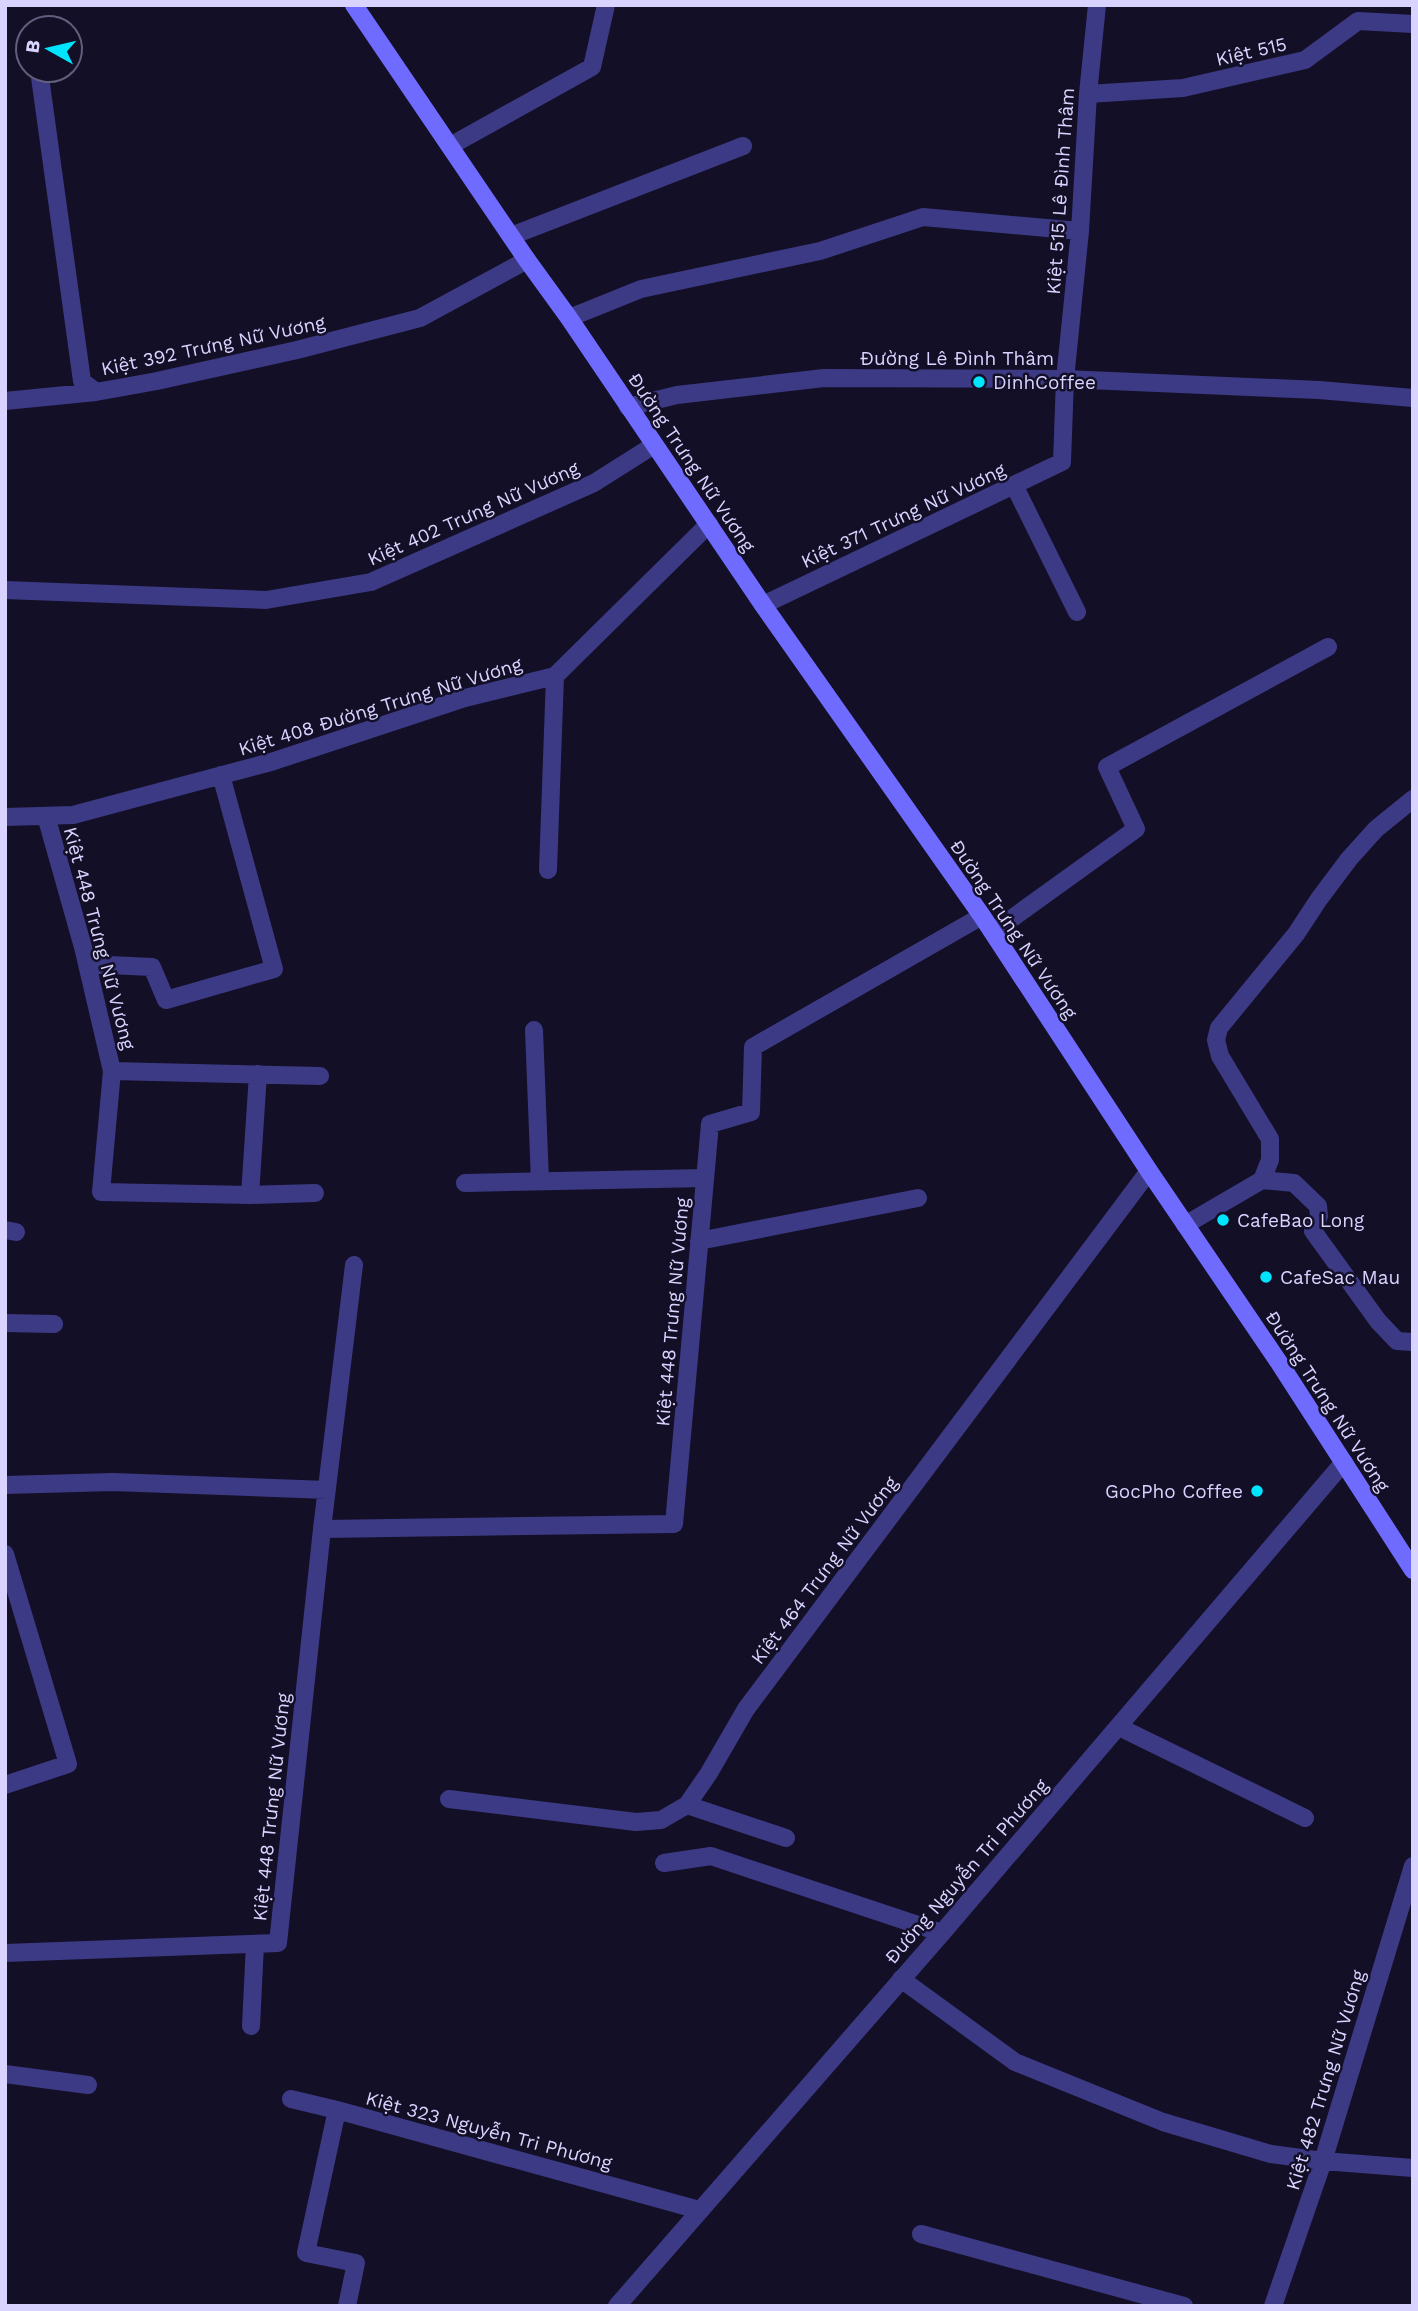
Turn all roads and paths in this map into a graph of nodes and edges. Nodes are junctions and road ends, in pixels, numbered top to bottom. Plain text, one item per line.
1 (354, 5) edge
2 (606, 5) edge
3 (1097, 5) edge
4 (1413, 24) edge
5 (41, 84) edge
6 (1088, 94) junction
7 (450, 146) junction
8 (743, 146) dead end
9 (1080, 231) junction
10 (511, 236) junction
11 (527, 260) junction
12 (569, 318) junction
13 (1065, 379) junction
14 (96, 391) junction
15 (1413, 398) edge
16 (5, 401) edge
17 (628, 407) junction
18 (654, 445) junction
19 (1062, 462) joint
20 (1014, 485) junction
21 (709, 524) junction
22 (5, 590) edge
23 (763, 605) junction
24 (1077, 612) dead end
25 (1328, 647) dead end
26 (555, 676) junction
27 (221, 775) junction
28 (1413, 799) edge
29 (46, 816) junction
30 (5, 817) edge
31 (548, 870) dead end
32 (982, 916) junction
33 (993, 932) junction
34 (87, 964) junction
35 (534, 1030) dead end
36 (112, 1071) junction
37 (258, 1074) junction
38 (320, 1076) dead end
39 (1149, 1171) junction
40 (705, 1178) junction
41 (1262, 1180) junction
42 (540, 1181) junction
43 (465, 1183) dead end
44 (315, 1193) dead end
45 (250, 1195) junction
46 (918, 1198) dead end
47 (1185, 1225) junction
48 (699, 1241) junction
49 (354, 1265) dead end
50 (5, 1323) edge
51 (54, 1324) dead end
52 (1413, 1342) edge
53 (1344, 1462) junction
54 (5, 1485) edge
55 (327, 1490) junction
56 (322, 1528) junction
57 (5, 1554) edge
58 (1412, 1568) edge
59 (1119, 1727) junction
60 (5, 1785) edge
61 (449, 1799) dead end
62 (687, 1805) junction
63 (1305, 1818) dead end
64 (786, 1838) dead end
65 (664, 1863) dead end
66 (1413, 1866) edge
67 (942, 1933) junction
68 (255, 1944) junction
69 (5, 1954) edge
70 (901, 1979) junction
71 (251, 2026) dead end
72 (5, 2074) edge
73 (88, 2085) dead end
74 (291, 2099) dead end
75 (337, 2110) junction
76 (1323, 2161) junction
77 (1413, 2168) edge
78 (699, 2210) junction
79 (921, 2234) dead end
80 (347, 2306) edge
81 (617, 2306) edge
82 (1184, 2306) edge
83 (1273, 2306) edge

1 - 7 main road, Đường Trưng Nữ Vương
2 - 7 street
3 - 6 street, Kiệt 515 Lê Đình Thâm
4 - 6 street, Kiệt 515
5 - 14 street, Kiệt 392 Trưng Nữ Vương
6 - 9 street, Kiệt 515 Lê Đình Thâm
7 - 10 main road, Đường Trưng Nữ Vương
8 - 10 street
9 - 12 street
9 - 13 street, Kiệt 515 Lê Đình Thâm
10 - 11 main road, Đường Trưng Nữ Vương
11 - 12 main road, Đường Trưng Nữ Vương
11 - 14 street, Kiệt 392 Trưng Nữ Vương
12 - 17 main road, Đường Trưng Nữ Vương
13 - 15 street, Đường Lê Đình Thâm
13 - 17 street, Đường Lê Đình Thâm
13 - 19 street, Kiệt 515 Lê Đình Thâm
14 - 16 street
17 - 18 main road, Đường Trưng Nữ Vương
18 - 21 main road, Đường Trưng Nữ Vương
18 - 22 street, Kiệt 402 Trưng Nữ Vương
19 - 20 street, Kiệt 371 Trưng Nữ Vương
20 - 23 street, Kiệt 371 Trưng Nữ Vương
20 - 24 street
21 - 23 main road, Đường Trưng Nữ Vương
21 - 26 street
23 - 32 main road, Đường Trưng Nữ Vương
25 - 33 street
26 - 27 street, Kiệt 408 Đường Trưng Nữ Vương
26 - 31 street
27 - 29 street, Kiệt 408 Đường Trưng Nữ Vương
27 - 34 street
28 - 41 street
29 - 30 street, Kiệt 408 Đường Trưng Nữ Vương
29 - 34 street, Kiệt 448 Trưng Nữ Vương
32 - 33 main road, Đường Trưng Nữ Vương
32 - 40 street, Kiệt 448 Trưng Nữ Vương
33 - 39 main road, Đường Trưng Nữ Vương
34 - 36 street, Kiệt 448 Trưng Nữ Vương
35 - 42 street
36 - 37 street
36 - 45 street, Kiệt 448 Trưng Nữ Vương
37 - 38 street
37 - 45 street
39 - 47 main road, Đường Trưng Nữ Vương
39 - 62 street, Kiệt 464 Trưng Nữ Vương
40 - 42 street
40 - 48 street, Kiệt 448 Trưng Nữ Vương
41 - 47 street
41 - 52 street
42 - 43 street
44 - 45 street, Kiệt 448 Trưng Nữ Vương
46 - 48 street
47 - 53 main road, Đường Trưng Nữ Vương
48 - 56 street, Kiệt 448 Trưng Nữ Vương
49 - 55 street, Kiệt 448 Trưng Nữ Vương
50 - 51 street
53 - 58 main road, Đường Trưng Nữ Vương
53 - 59 street, Đường Nguyễn Tri Phương
54 - 55 street
55 - 56 street, Kiệt 448 Trưng Nữ Vương
56 - 68 street, Kiệt 448 Trưng Nữ Vương
57 - 60 street
59 - 63 street
59 - 67 street, Đường Nguyễn Tri Phương
61 - 62 street, Kiệt 464 Trưng Nữ Vương
62 - 64 street
65 - 67 street
66 - 76 street, Kiệt 482 Trưng Nữ Vương
67 - 70 street, Đường Nguyễn Tri Phương
68 - 69 street, Kiệt 448 Trưng Nữ Vương
68 - 71 street
70 - 76 street
70 - 78 street, Đường Nguyễn Tri Phương
72 - 73 street
74 - 75 street
75 - 78 street, Kiệt 323 Nguyễn Tri Phương
75 - 80 street, Kiệt 323 Nguyễn Tri Phương
76 - 77 street
76 - 83 street, Kiệt 482 Trưng Nữ Vương
78 - 81 street, Đường Nguyễn Tri Phương
79 - 82 street

